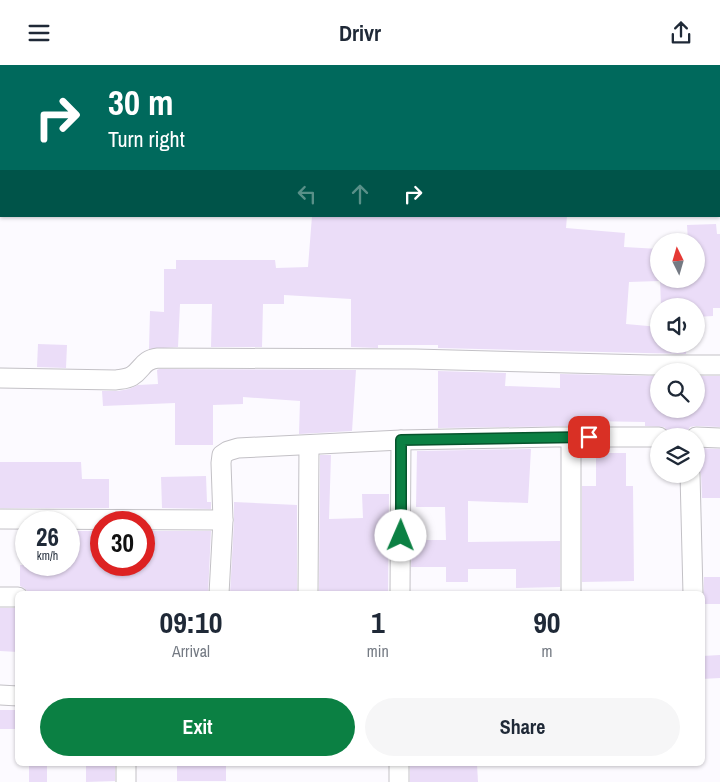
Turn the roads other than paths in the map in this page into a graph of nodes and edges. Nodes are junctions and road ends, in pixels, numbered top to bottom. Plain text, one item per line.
1 (720, 365) edge
2 (0, 378) edge
3 (571, 437) junction
4 (650, 437) edge
5 (705, 437) edge
6 (720, 438) edge
7 (401, 440) junction
8 (309, 446) junction
9 (690, 483) edge
10 (0, 519) edge
11 (223, 520) junction
12 (219, 591) edge
13 (308, 591) edge
14 (400, 591) edge
15 (571, 591) edge
16 (693, 591) edge
17 (0, 597) edge
18 (15, 597) edge
19 (0, 695) edge
20 (15, 696) edge
21 (126, 766) edge
22 (399, 766) edge
23 (126, 782) edge
24 (399, 782) edge

1 - 2 street
3 - 4 street
3 - 7 street
3 - 15 street
5 - 6 street
7 - 8 street
7 - 14 street
8 - 11 street
8 - 13 street
9 - 16 street
10 - 11 street
11 - 12 street
17 - 18 street
19 - 20 street
21 - 23 street
22 - 24 street

